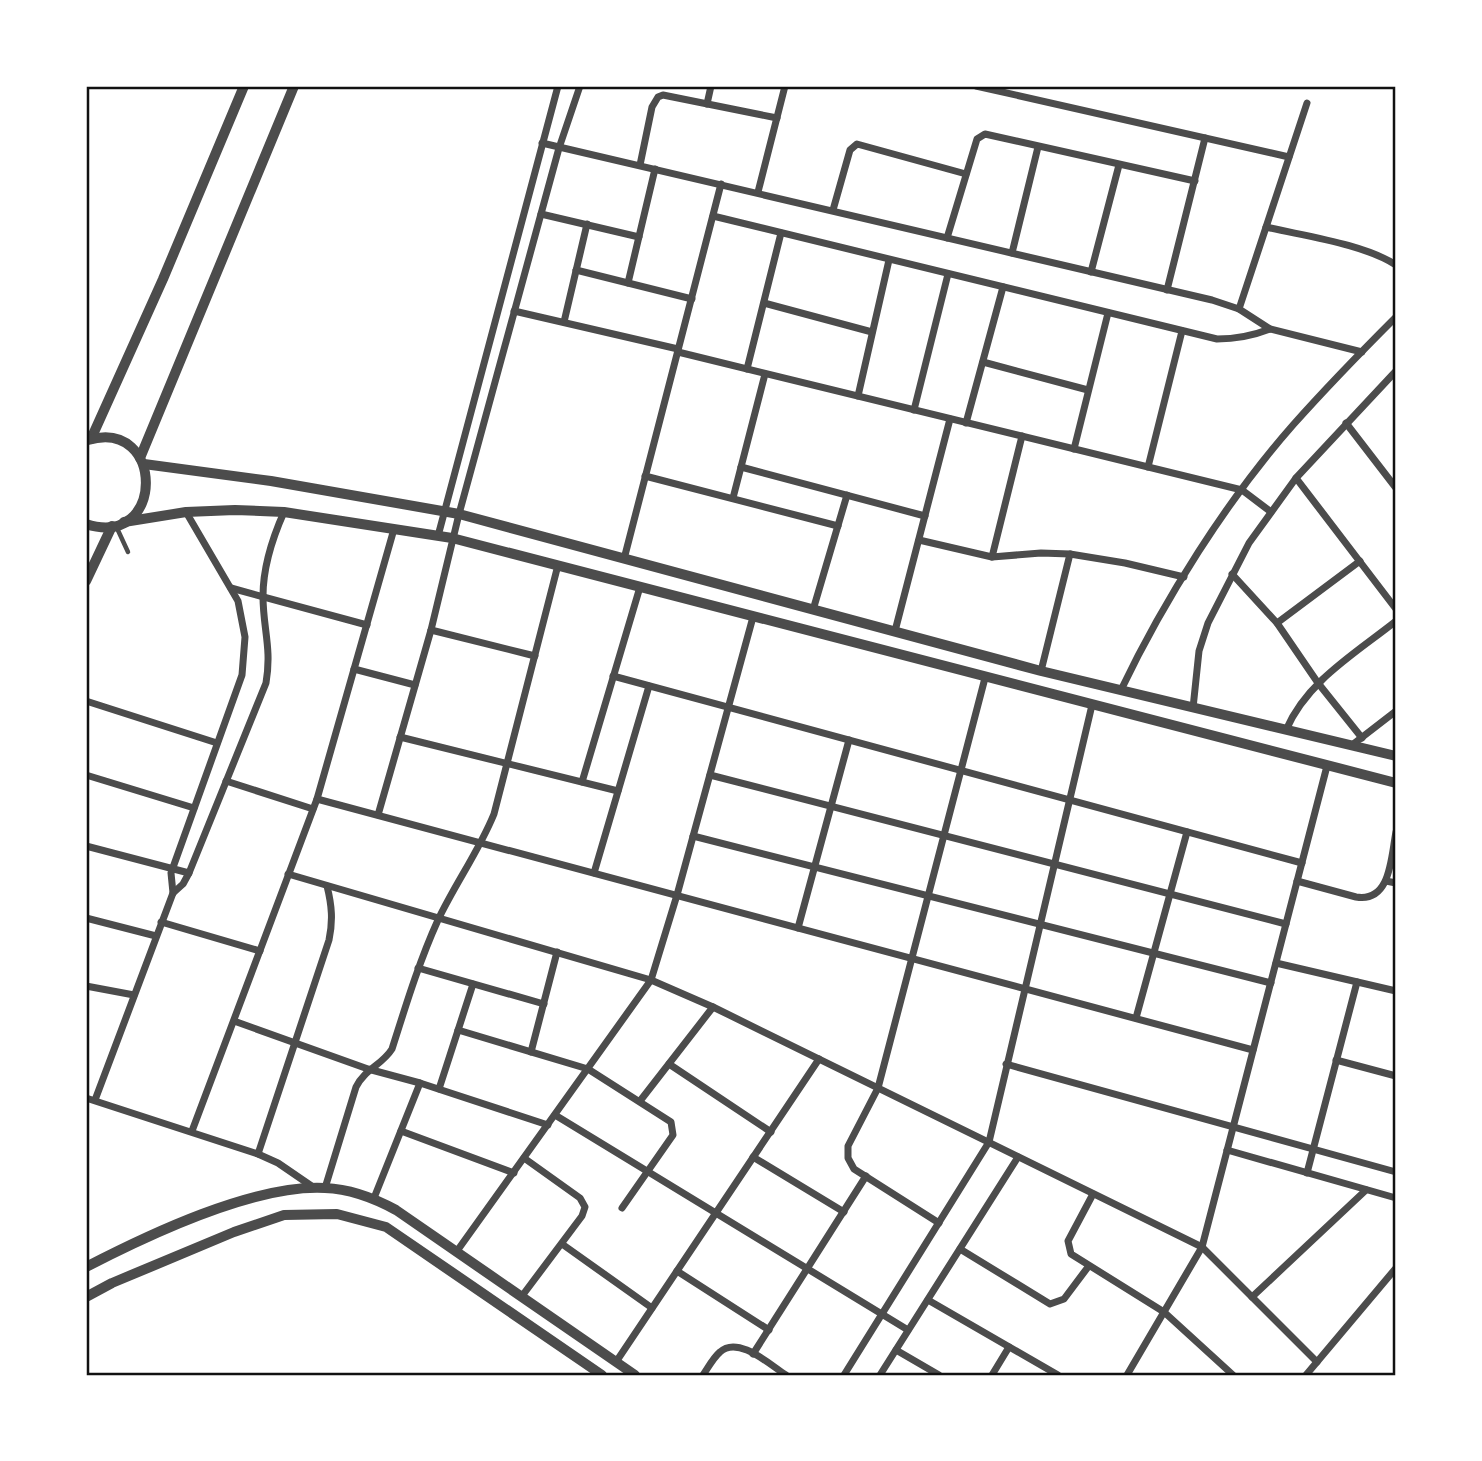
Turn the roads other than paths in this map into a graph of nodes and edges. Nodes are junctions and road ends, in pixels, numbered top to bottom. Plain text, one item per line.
1 (244, 86) edge
2 (293, 86) edge
3 (558, 86) edge
4 (580, 86) edge
5 (711, 86) edge
6 (785, 86) edge
7 (976, 86) edge
8 (1307, 103) dead end
9 (707, 104) junction
10 (777, 118) junction
11 (1205, 138) junction
12 (542, 143) junction
13 (1038, 147) junction
14 (559, 148) junction
15 (1289, 157) junction
16 (640, 165) junction
17 (1119, 165) junction
18 (655, 169) junction
19 (966, 174) junction
20 (1195, 181) junction
21 (721, 184) junction
22 (758, 192) junction
23 (833, 210) junction
24 (541, 214) junction
25 (713, 216) junction
26 (587, 224) junction
27 (1266, 227) junction
28 (781, 233) junction
29 (639, 237) junction
30 (947, 238) junction
31 (1012, 253) junction
32 (889, 260) junction
33 (1396, 265) edge
34 (576, 270) junction
35 (1091, 272) junction
36 (948, 274) junction
37 (628, 283) junction
38 (1003, 287) junction
39 (1167, 290) junction
40 (692, 299) junction
41 (764, 303) junction
42 (1239, 309) junction
43 (514, 311) junction
44 (1108, 313) junction
45 (1396, 317) edge
46 (564, 323) junction
47 (1270, 329) junction
48 (1182, 331) junction
49 (873, 332) junction
50 (678, 351) junction
51 (1362, 352) junction
52 (983, 362) junction
53 (747, 369) junction
54 (1396, 371) edge
55 (765, 373) junction
56 (1088, 390) junction
57 (858, 396) junction
58 (914, 410) junction
59 (950, 419) junction
60 (966, 423) junction
61 (1346, 423) junction
62 (1022, 436) junction
63 (89, 440) edge
64 (1073, 449) junction
65 (142, 461) junction
66 (741, 467) junction
67 (1148, 467) junction
68 (645, 476) junction
69 (1296, 478) junction
70 (1396, 488) edge
71 (1242, 490) junction
72 (847, 495) junction
73 (733, 498) junction
74 (444, 510) junction
75 (186, 512) junction
76 (284, 512) junction
77 (1270, 512) junction
78 (458, 514) junction
79 (925, 516) junction
80 (86, 524) edge
81 (118, 524) junction
82 (838, 526) junction
83 (394, 529) junction
84 (438, 536) junction
85 (452, 538) junction
86 (919, 540) junction
87 (128, 551) dead end
88 (1070, 554) junction
89 (992, 557) junction
90 (624, 559) junction
91 (1360, 561) junction
92 (558, 565) junction
93 (1231, 575) junction
94 (1184, 577) junction
95 (86, 581) edge
96 (640, 587) junction
97 (231, 588) junction
98 (263, 595) junction
99 (1396, 609) edge
100 (813, 610) junction
101 (753, 617) junction
102 (1396, 621) edge
103 (1277, 624) junction
104 (367, 625) junction
105 (431, 630) junction
106 (895, 631) junction
107 (535, 656) junction
108 (354, 669) junction
109 (1041, 671) junction
110 (613, 676) junction
111 (985, 678) junction
112 (1318, 683) junction
113 (415, 685) junction
114 (649, 686) junction
115 (1121, 690) junction
116 (86, 701) edge
117 (1092, 705) junction
118 (728, 707) junction
119 (1193, 708) junction
120 (1396, 711) edge
121 (1286, 730) junction
122 (400, 737) junction
123 (849, 740) junction
124 (1357, 742) junction
125 (217, 743) junction
126 (1396, 756) edge
127 (508, 764) junction
128 (1327, 766) junction
129 (961, 771) junction
130 (86, 775) edge
131 (710, 775) junction
132 (226, 781) junction
133 (582, 782) junction
134 (1396, 783) edge
135 (618, 791) junction
136 (317, 799) junction
137 (1069, 800) junction
138 (831, 807) junction
139 (194, 808) junction
140 (313, 809) junction
141 (378, 815) junction
142 (1187, 832) junction
143 (1396, 832) edge
144 (693, 836) junction
145 (944, 836) junction
146 (480, 844) junction
147 (86, 846) edge
148 (1302, 863) junction
149 (1054, 864) junction
150 (173, 867) junction
151 (814, 867) junction
152 (189, 873) junction
153 (594, 873) junction
154 (288, 874) junction
155 (1297, 881) junction
156 (1385, 881) junction
157 (1396, 884) edge
158 (327, 886) junction
159 (173, 892) junction
160 (1170, 894) junction
161 (677, 895) junction
162 (929, 896) junction
163 (86, 918) edge
164 (439, 920) junction
165 (161, 922) junction
166 (1040, 924) junction
167 (1286, 924) junction
168 (798, 928) junction
169 (156, 936) junction
170 (260, 951) junction
171 (557, 952) junction
172 (1154, 953) junction
173 (912, 958) junction
174 (1276, 963) junction
175 (418, 968) junction
176 (651, 980) junction
177 (1357, 982) junction
178 (1271, 983) junction
179 (473, 984) junction
180 (86, 986) edge
181 (1024, 988) junction
182 (1396, 992) edge
183 (134, 995) junction
184 (544, 1004) junction
185 (713, 1007) junction
186 (1136, 1018) junction
187 (233, 1021) junction
188 (458, 1030) junction
189 (295, 1041) junction
190 (1253, 1050) junction
191 (531, 1052) junction
192 (819, 1059) junction
193 (1336, 1060) junction
194 (669, 1064) junction
195 (1006, 1064) junction
196 (368, 1069) junction
197 (588, 1069) junction
198 (1396, 1076) edge
199 (420, 1083) junction
200 (878, 1088) junction
201 (439, 1089) junction
202 (86, 1098) edge
203 (95, 1100) junction
204 (640, 1101) junction
205 (555, 1115) junction
206 (548, 1125) junction
207 (1233, 1127) junction
208 (192, 1131) junction
209 (401, 1131) junction
210 (771, 1132) junction
211 (989, 1142) junction
212 (1313, 1149) junction
213 (1227, 1150) junction
214 (258, 1154) junction
215 (754, 1157) junction
216 (1018, 1157) junction
217 (524, 1158) junction
218 (648, 1172) junction
219 (1396, 1172) edge
220 (514, 1173) junction
221 (1307, 1173) junction
222 (866, 1176) junction
223 (313, 1188) junction
224 (326, 1188) junction
225 (1366, 1190) junction
226 (1093, 1194) junction
227 (374, 1198) junction
228 (1396, 1198) edge
229 (622, 1208) dead end
230 (844, 1212) junction
231 (716, 1213) junction
232 (939, 1223) junction
233 (562, 1244) junction
234 (1202, 1247) junction
235 (960, 1249) junction
236 (457, 1251) junction
237 (1088, 1266) junction
238 (86, 1267) edge
239 (1396, 1268) edge
240 (808, 1270) junction
241 (677, 1271) junction
242 (522, 1296) junction
243 (86, 1297) edge
244 (1252, 1297) junction
245 (928, 1300) junction
246 (652, 1308) junction
247 (1164, 1312) junction
248 (882, 1314) junction
249 (769, 1330) junction
250 (908, 1331) junction
251 (1009, 1347) junction
252 (896, 1350) junction
253 (754, 1354) junction
254 (616, 1362) junction
255 (1317, 1362) junction
256 (602, 1375) edge
257 (635, 1375) edge
258 (703, 1375) edge
259 (786, 1375) edge
260 (844, 1375) edge
261 (880, 1375) edge
262 (939, 1375) edge
263 (992, 1375) edge
264 (1058, 1375) edge
265 (1127, 1375) edge
266 (1233, 1375) edge
267 (1306, 1375) edge

1 - 63 street
2 - 65 street
3 - 12 street
4 - 14 street
5 - 9 street
6 - 10 street
7 - 11 street
8 - 15 street
9 - 10 street
9 - 16 street
10 - 22 street
11 - 15 street
11 - 20 street
12 - 14 street
12 - 74 street
13 - 17 street
13 - 19 street
13 - 31 street
14 - 16 street
14 - 24 street
15 - 27 street
16 - 18 street
17 - 20 street
17 - 35 street
18 - 21 street
18 - 29 street
19 - 23 street
19 - 30 street
20 - 39 street
21 - 22 street
21 - 25 street
22 - 23 street
23 - 30 street
24 - 26 street
24 - 43 street
25 - 28 street
25 - 40 street
26 - 29 street
26 - 34 street
27 - 33 street
27 - 42 street
28 - 32 street
28 - 41 street
29 - 37 street
30 - 31 street
31 - 35 street
32 - 36 street
32 - 49 street
34 - 37 street
34 - 46 street
35 - 39 street
36 - 38 street
36 - 58 street
37 - 40 street
38 - 44 street
38 - 52 street
39 - 42 street
40 - 50 street
41 - 49 street
41 - 53 street
42 - 47 street
43 - 46 street
43 - 78 street
44 - 48 street
44 - 56 street
45 - 51 street
46 - 50 street
47 - 48 street
47 - 51 street
48 - 67 street
49 - 57 street
50 - 53 street
50 - 68 street
51 - 71 street
52 - 56 street
52 - 60 street
53 - 55 street
54 - 61 street
55 - 57 street
55 - 66 street
56 - 64 street
57 - 58 street
58 - 59 street
59 - 60 street
59 - 79 street
60 - 62 street
61 - 69 street
61 - 70 street
62 - 64 street
62 - 89 street
63 - 65 street
64 - 67 street
65 - 74 street
65 - 81 street
66 - 72 street
66 - 73 street
67 - 71 street
68 - 73 street
68 - 90 street
69 - 77 street
69 - 91 street
71 - 77 street
71 - 94 street
72 - 79 street
72 - 82 street
73 - 82 street
74 - 78 street
74 - 84 street
75 - 76 street
75 - 81 street
75 - 97 street
76 - 83 street
76 - 98 street
77 - 93 street
78 - 85 street
78 - 90 street
79 - 86 street
80 - 81 street
81 - 87 lane
81 - 95 street
82 - 100 street
83 - 84 street
83 - 104 street
84 - 85 street
85 - 92 street
85 - 105 street
86 - 89 street
86 - 106 street
88 - 89 street
88 - 94 street
88 - 109 street
90 - 100 street
91 - 99 street
91 - 103 street
92 - 96 street
92 - 107 street
93 - 103 street
93 - 119 street
94 - 115 street
96 - 101 street
96 - 110 street
97 - 98 street
97 - 125 street
98 - 104 street
98 - 132 street
100 - 106 street
101 - 111 street
101 - 118 street
102 - 112 street
103 - 112 street
104 - 108 street
105 - 107 street
105 - 113 street
106 - 109 street
107 - 127 street
108 - 113 street
108 - 136 street
109 - 115 street
110 - 114 street
110 - 133 street
111 - 117 street
111 - 129 street
112 - 121 street
112 - 124 street
113 - 122 street
114 - 118 street
114 - 135 street
115 - 119 street
116 - 125 street
117 - 128 street
117 - 137 street
118 - 123 street
118 - 131 street
119 - 121 street
120 - 124 street
121 - 124 street
122 - 127 street
122 - 141 street
123 - 129 street
123 - 138 street
124 - 126 street
125 - 139 street
127 - 133 street
127 - 146 street
128 - 134 street
128 - 148 street
129 - 137 street
129 - 145 street
130 - 139 street
131 - 138 street
131 - 144 street
132 - 140 street
132 - 152 street
133 - 135 street
135 - 153 street
136 - 140 street
136 - 141 street
137 - 142 street
137 - 149 street
138 - 145 street
138 - 151 street
139 - 150 street
140 - 154 street
141 - 146 street
142 - 148 street
142 - 160 street
143 - 156 street
144 - 151 street
144 - 161 street
145 - 149 street
145 - 162 street
146 - 153 street
146 - 164 street
147 - 150 street
148 - 155 street
149 - 160 street
149 - 166 street
150 - 152 street
150 - 159 street
151 - 162 street
151 - 168 street
152 - 159 street
153 - 161 street
154 - 158 street
154 - 170 street
155 - 156 street
155 - 167 street
156 - 157 street
158 - 164 street
158 - 189 street
159 - 165 street
160 - 167 street
160 - 172 street
161 - 168 street
161 - 176 street
162 - 166 street
162 - 173 street
163 - 169 street
164 - 171 street
164 - 175 street
165 - 169 street
165 - 170 street
166 - 172 street
166 - 181 street
167 - 174 street
168 - 173 street
169 - 183 street
170 - 187 street
171 - 176 street
171 - 184 street
172 - 178 street
172 - 186 street
173 - 181 street
173 - 200 street
174 - 177 street
174 - 178 street
175 - 179 street
175 - 196 street
176 - 185 street
176 - 197 street
177 - 182 street
177 - 193 street
178 - 190 street
179 - 184 street
179 - 188 street
180 - 183 street
181 - 186 street
181 - 195 street
183 - 203 street
184 - 191 street
185 - 192 street
185 - 194 street
186 - 190 street
187 - 189 street
187 - 208 street
188 - 191 street
188 - 201 street
189 - 196 street
189 - 214 street
190 - 207 street
191 - 197 street
192 - 200 street
192 - 210 street
193 - 198 street
193 - 212 street
194 - 204 street
194 - 210 street
195 - 207 street
195 - 211 street
196 - 199 street
196 - 224 street
197 - 204 street
197 - 205 street
199 - 201 street
199 - 209 street
200 - 211 street
200 - 222 street
201 - 206 street
202 - 203 street
203 - 208 street
204 - 218 street
205 - 206 street
205 - 218 street
206 - 217 street
207 - 212 street
207 - 213 street
208 - 214 street
209 - 220 street
209 - 227 street
210 - 215 street
211 - 216 street
211 - 232 street
212 - 219 street
212 - 221 street
213 - 221 street
213 - 234 street
214 - 223 street
215 - 230 street
215 - 231 street
216 - 226 street
216 - 235 street
217 - 220 street
217 - 233 street
218 - 229 street
218 - 231 street
220 - 236 street
221 - 225 street
222 - 230 street
222 - 232 street
223 - 224 street
223 - 238 street
224 - 227 street
225 - 228 street
225 - 244 street
226 - 234 street
226 - 237 street
227 - 236 street
230 - 240 street
231 - 240 street
231 - 241 street
232 - 248 street
233 - 242 street
233 - 246 street
234 - 244 street
234 - 247 street
235 - 237 street
235 - 245 street
236 - 242 street
237 - 247 street
239 - 255 street
240 - 248 street
240 - 249 street
241 - 246 street
241 - 249 street
242 - 254 street
243 - 256 street
244 - 255 street
245 - 250 street
245 - 251 street
246 - 254 street
247 - 265 street
247 - 266 street
248 - 250 street
248 - 260 street
249 - 253 street
250 - 252 street
251 - 263 street
251 - 264 street
252 - 261 street
252 - 262 street
253 - 258 street
253 - 259 street
254 - 257 street
255 - 267 street

